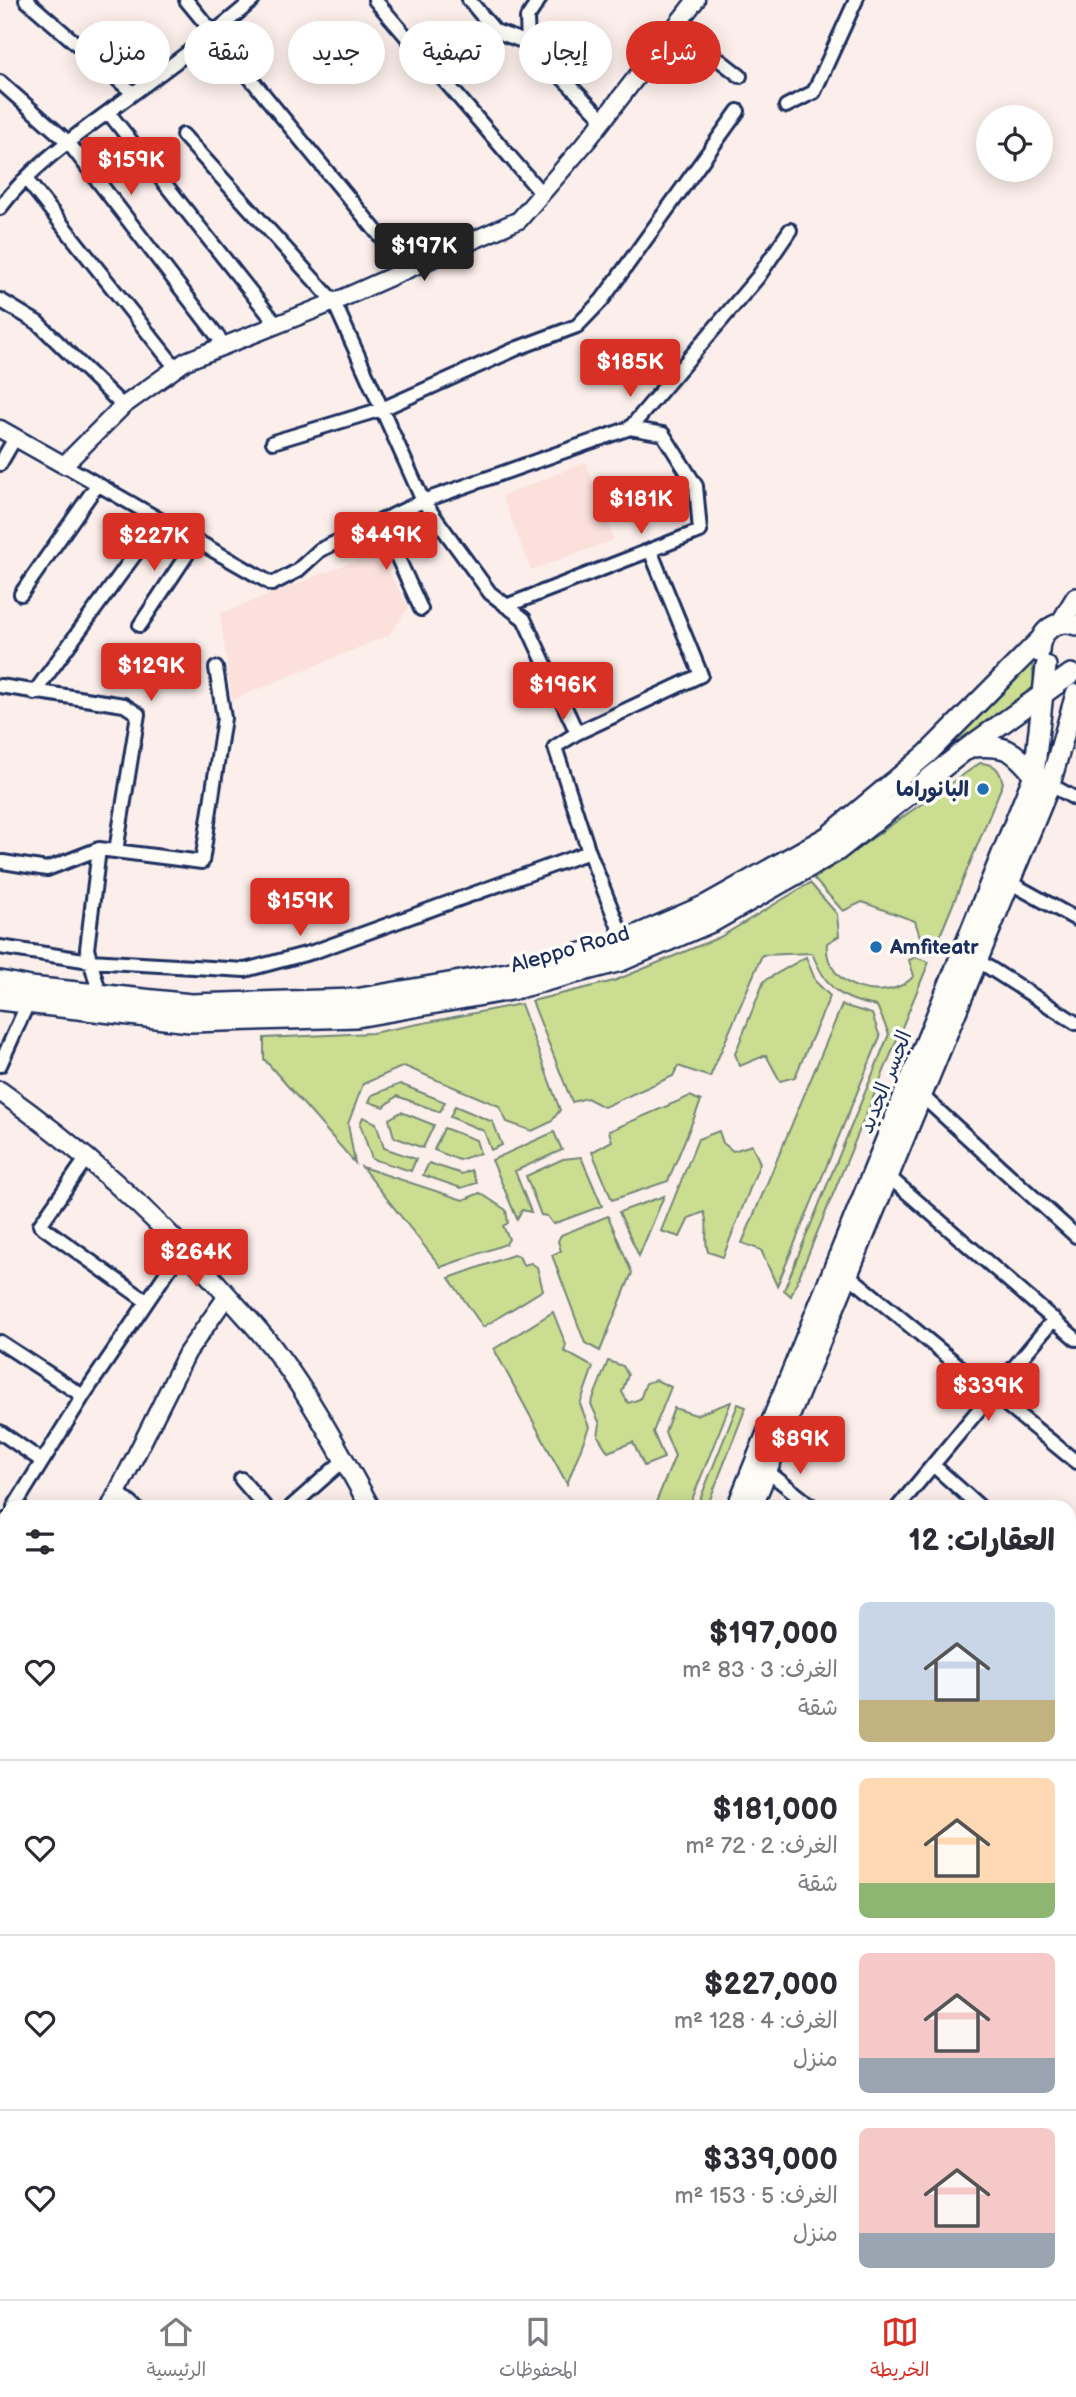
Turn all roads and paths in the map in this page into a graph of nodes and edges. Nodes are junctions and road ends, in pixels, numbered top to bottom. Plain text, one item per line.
1 (26, 0) edge
2 (186, 0) edge
3 (253, 0) edge
4 (374, 0) edge
5 (469, 0) edge
6 (539, 0) edge
7 (696, 0) edge
8 (856, 0) edge
9 (205, 21) edge
10 (229, 21) edge
11 (527, 21) edge
12 (680, 21) edge
13 (519, 40) edge
14 (184, 56) edge
15 (721, 61) edge
16 (740, 76) dead end
17 (0, 82) edge
18 (257, 84) edge
19 (568, 84) edge
20 (632, 84) edge
21 (133, 93) junction
22 (786, 106) dead end
23 (738, 111) dead end
24 (108, 112) junction
25 (604, 120) junction
26 (183, 135) dead end
27 (68, 142) junction
28 (26, 179) junction
29 (542, 194) junction
30 (0, 208) edge
31 (790, 230) dead end
32 (408, 270) junction
33 (0, 300) edge
34 (334, 302) junction
35 (278, 325) junction
36 (225, 346) junction
37 (177, 368) junction
38 (123, 405) junction
39 (382, 409) junction
40 (630, 428) junction
41 (0, 429) edge
42 (15, 438) junction
43 (273, 442) dead end
44 (0, 464) edge
45 (64, 465) junction
46 (97, 485) junction
47 (423, 501) junction
48 (160, 520) junction
49 (381, 521) junction
50 (196, 541) junction
51 (650, 550) junction
52 (21, 594) dead end
53 (1076, 598) edge
54 (506, 606) junction
55 (421, 609) dead end
56 (1069, 624) edge
57 (140, 625) dead end
58 (1040, 640) junction
59 (1046, 666) junction
60 (216, 668) dead end
61 (1074, 674) edge
62 (0, 686) edge
63 (1045, 691) junction
64 (34, 693) junction
65 (1076, 694) edge
66 (577, 733) junction
67 (970, 747) junction
68 (1042, 780) junction
69 (1076, 799) edge
70 (99, 849) junction
71 (117, 851) junction
72 (589, 852) junction
73 (2, 863) edge
74 (0, 877) edge
75 (1009, 882) junction
76 (1076, 919) edge
77 (624, 941) junction
78 (0, 947) edge
79 (977, 960) junction
80 (90, 961) junction
81 (0, 981) edge
82 (100, 995) junction
83 (0, 1000) edge
84 (27, 1005) junction
85 (1076, 1023) edge
86 (0, 1065) edge
87 (0, 1091) edge
88 (921, 1095) junction
89 (88, 1156) junction
90 (888, 1176) junction
91 (1076, 1236) edge
92 (184, 1247) junction
93 (848, 1274) junction
94 (227, 1296) junction
95 (146, 1301) junction
96 (1054, 1319) junction
97 (1076, 1339) edge
98 (0, 1342) edge
99 (992, 1393) junction
100 (83, 1396) junction
101 (0, 1432) edge
102 (344, 1460) junction
103 (42, 1461) junction
104 (1076, 1462) edge
105 (933, 1465) junction
106 (767, 1471) junction
107 (241, 1479) dead end
108 (19, 1500) edge
109 (115, 1500) edge
110 (259, 1500) edge
111 (299, 1500) edge
112 (366, 1500) edge
113 (740, 1500) edge
114 (755, 1500) edge
115 (804, 1500) edge
116 (904, 1500) edge
117 (972, 1500) edge

1 - 21 street
2 - 9 street
3 - 10 street
4 - 29 street
5 - 13 street
6 - 11 street
7 - 12 street
8 - 22 street
14 - 21 street
15 - 16 street
17 - 27 street
18 - 32 street
19 - 25 street
20 - 25 street
21 - 24 street
23 - 39 street
24 - 27 street
24 - 35 street
25 - 29 street
26 - 34 street
27 - 28 street
27 - 36 street
28 - 30 street
28 - 37 street
29 - 32 street
31 - 40 street
32 - 34 street
33 - 38 street
34 - 35 street
34 - 39 street
35 - 36 street
36 - 37 street
37 - 38 street
38 - 45 street
39 - 43 street
39 - 47 street
40 - 47 street
40 - 51 street
41 - 42 street
42 - 44 street
42 - 45 street
45 - 46 street
46 - 48 street
46 - 52 street
47 - 49 street
47 - 54 street
48 - 50 street
48 - 64 street
49 - 50 street
49 - 55 street
50 - 57 street
51 - 54 street
51 - 66 street
53 - 56 main road
54 - 66 street
56 - 58 main road, Aleppo Road
58 - 59 main road, الجسر الجديد
58 - 77 main road, Aleppo Road
59 - 61 main road
59 - 63 main road, الجسر الجديد
60 - 71 street
61 - 63 main road, Aleppo Road
62 - 64 street
63 - 67 main road, Aleppo Road
63 - 68 main road, الجسر الجديد
64 - 71 street
65 - 68 main road, الجسر الجديد
66 - 72 street
67 - 68 main road
67 - 84 main road, Aleppo Road
68 - 69 street
68 - 75 main road, الجسر الجديد
68 - 113 main road, الجسر الجديد
70 - 71 street
70 - 73 street
70 - 80 street
72 - 77 street
72 - 80 street
73 - 74 street
75 - 76 street
75 - 79 main road, الجسر الجديد
77 - 82 main road, Aleppo Road
78 - 80 street
79 - 85 street
79 - 88 main road, الجسر الجديد
80 - 82 street
81 - 82 main road, Aleppo Road
83 - 84 main road, Aleppo Road
84 - 86 street
87 - 89 main road
88 - 90 main road, الجسر الجديد
88 - 91 street
89 - 92 main road
89 - 95 street
90 - 93 main road, الجسر الجديد
90 - 96 street
92 - 94 main road
92 - 95 street
93 - 99 street
93 - 106 main road, الجسر الجديد
94 - 102 main road
94 - 109 street
95 - 100 street
96 - 97 street
96 - 99 street
98 - 100 street
99 - 104 street
99 - 105 street
100 - 103 street
101 - 103 street
102 - 111 street
102 - 112 main road
103 - 108 street
105 - 116 street
105 - 117 street
106 - 114 main road, الجسر الجديد
106 - 115 street
107 - 110 street

